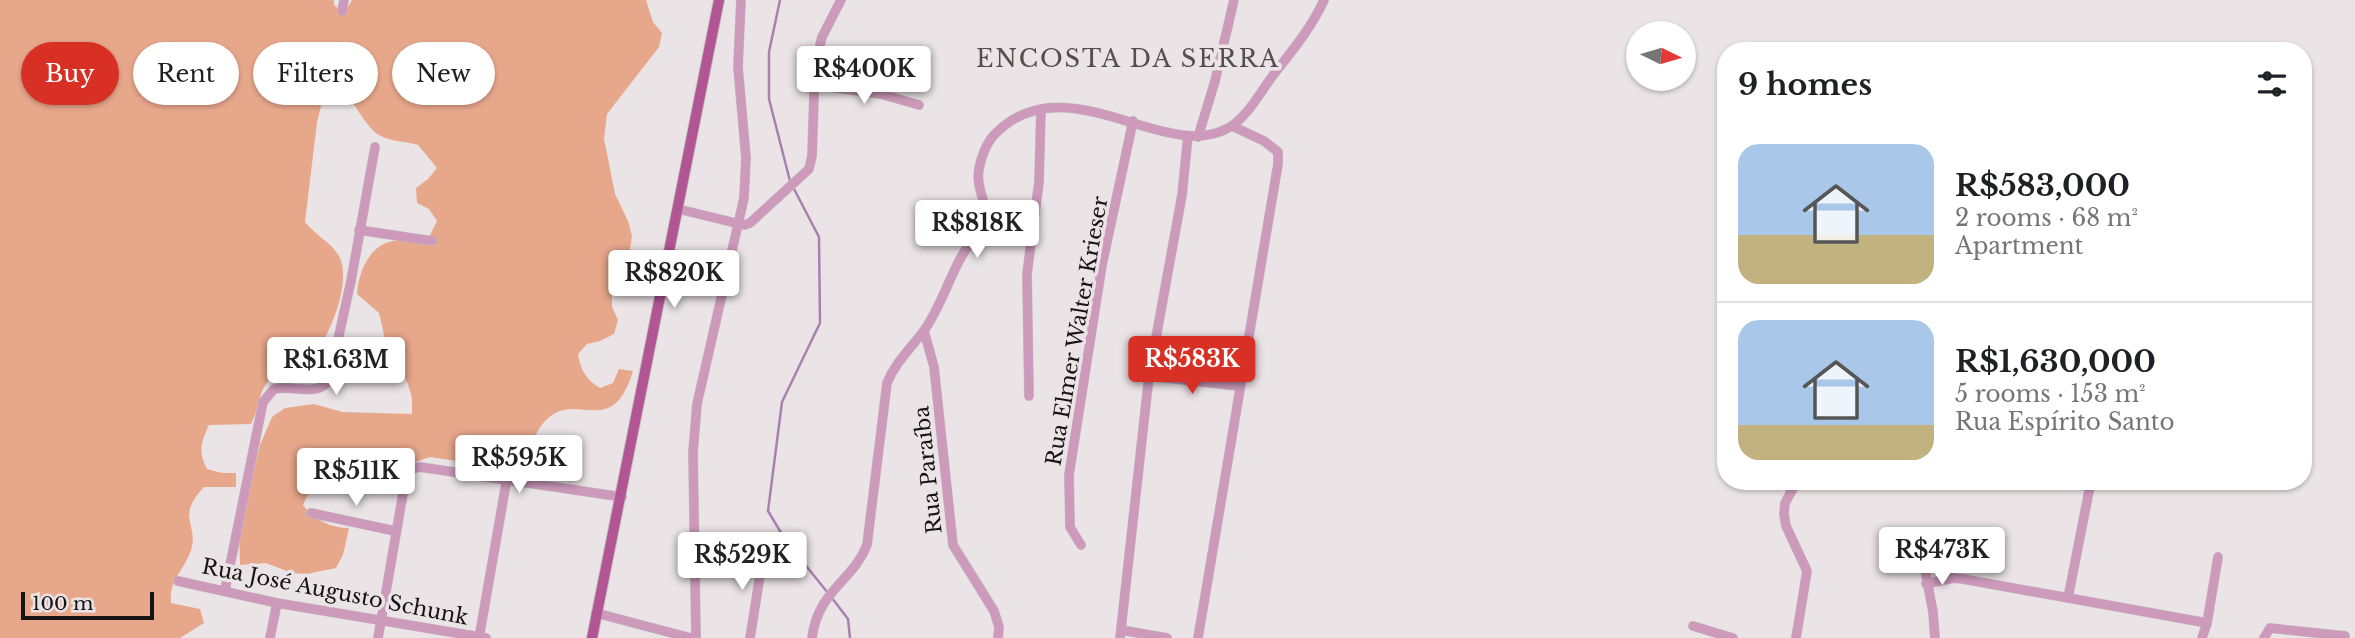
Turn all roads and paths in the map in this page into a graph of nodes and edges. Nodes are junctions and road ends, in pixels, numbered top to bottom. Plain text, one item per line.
1 (344, 0) edge
2 (719, 0) edge
3 (741, 0) edge
4 (842, 0) edge
5 (1234, 0) edge
6 (1324, 0) edge
7 (342, 11) dead end
8 (814, 85) junction
9 (919, 105) dead end
10 (1041, 108) junction
11 (1133, 121) junction
12 (1232, 126) junction
13 (1193, 136) junction
14 (375, 147) dead end
15 (678, 209) junction
16 (738, 224) junction
17 (359, 230) junction
18 (432, 242) dead end
19 (924, 331) junction
20 (1149, 376) junction
21 (1239, 386) junction
22 (1029, 396) dead end
23 (507, 478) junction
24 (1792, 490) edge
25 (2089, 490) edge
26 (622, 497) junction
27 (311, 513) dead end
28 (396, 531) junction
29 (1919, 538) dead end
30 (1081, 545) dead end
31 (764, 550) dead end
32 (2218, 557) dead end
33 (178, 581) dead end
34 (1926, 584) junction
35 (225, 590) junction
36 (2068, 598) junction
37 (277, 603) junction
38 (596, 613) junction
39 (381, 621) junction
40 (2207, 623) junction
41 (1693, 626) dead end
42 (1120, 634) edge
43 (2345, 636) edge
44 (270, 638) edge
45 (378, 638) edge
46 (481, 638) edge
47 (592, 638) edge
48 (694, 638) edge
49 (750, 638) edge
50 (813, 638) edge
51 (998, 638) edge
52 (1167, 638) edge
53 (1198, 638) edge
54 (1733, 638) edge
55 (1796, 638) edge
56 (1934, 638) edge
57 (2202, 638) edge
58 (2264, 638) edge

1 - 7 street
2 - 15 main road
3 - 16 street
4 - 8 street
5 - 13 street
6 - 12 street
8 - 9 street
8 - 16 street
10 - 11 street
10 - 19 street
10 - 22 street
11 - 13 street
11 - 30 street, Rua Elmer Walter Krieser
12 - 13 street
12 - 21 street
13 - 20 street
14 - 17 street
15 - 16 street
15 - 26 main road
16 - 48 street
17 - 18 street
17 - 35 street
19 - 50 street
19 - 51 street, Rua Paraíba
20 - 21 street
20 - 42 street
21 - 53 street
23 - 26 street
23 - 28 street
23 - 46 street
24 - 55 street
25 - 36 street
26 - 38 main road
27 - 28 street
28 - 39 street
29 - 34 street
31 - 49 street
32 - 40 street
33 - 35 street, Rua José Augusto Schunk
34 - 36 street
34 - 56 street
35 - 37 street, Rua José Augusto Schunk
36 - 40 street
37 - 39 street, Rua José Augusto Schunk
37 - 44 street
38 - 47 main road
38 - 48 street
39 - 45 street
39 - 46 street, Rua José Augusto Schunk
40 - 57 street
41 - 54 street
42 - 52 street
43 - 58 street

